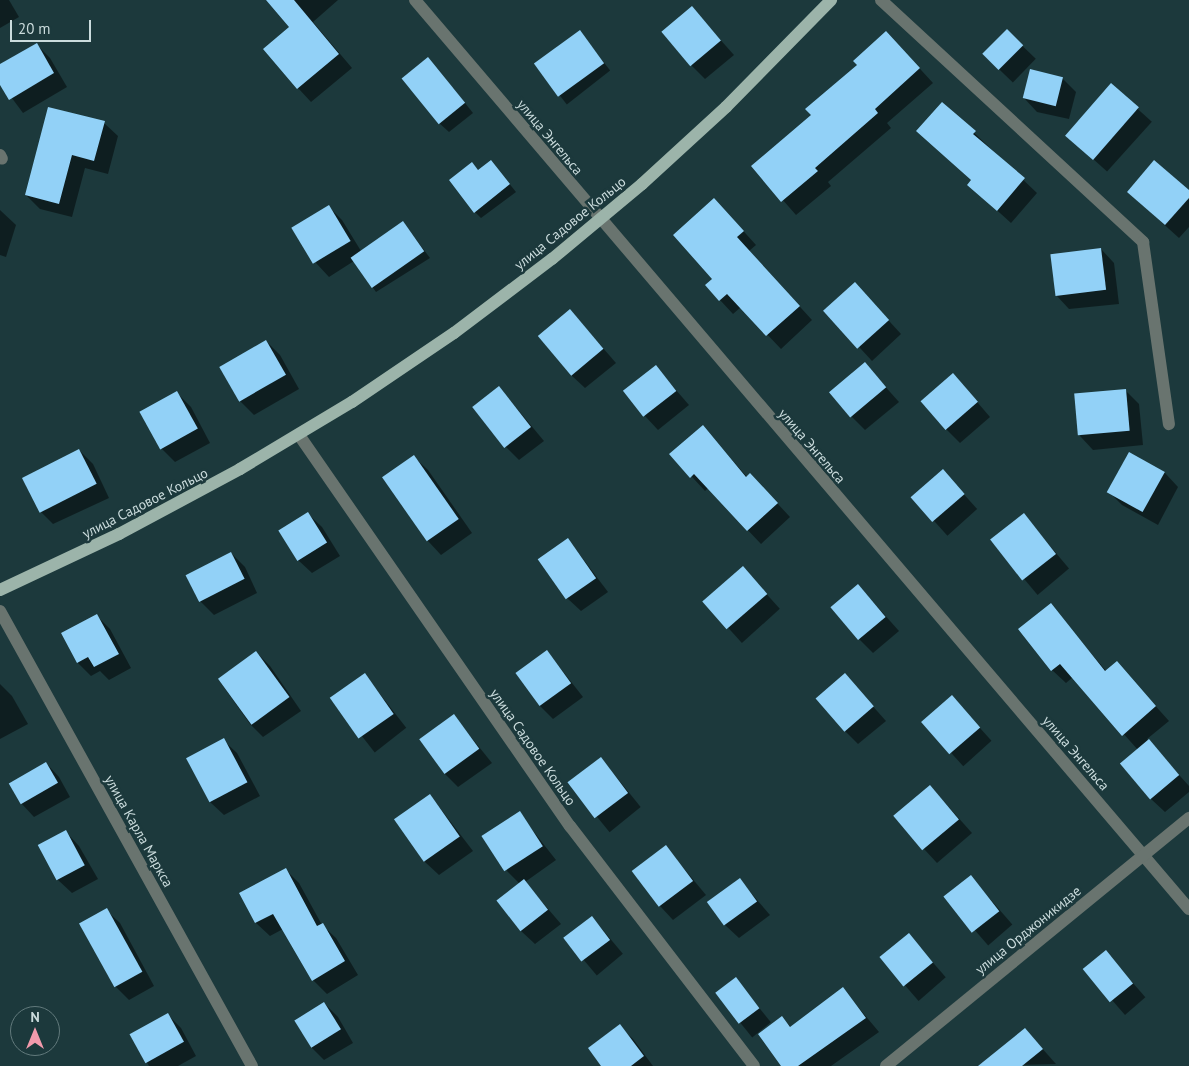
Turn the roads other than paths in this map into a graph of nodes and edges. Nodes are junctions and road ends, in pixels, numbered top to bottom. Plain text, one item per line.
1 (415, 0) edge
2 (831, 0) edge
3 (881, 0) edge
4 (600, 220) junction
5 (1169, 424) dead end
6 (300, 434) junction
7 (0, 590) edge
8 (0, 610) edge
9 (1189, 818) edge
10 (1143, 854) junction
11 (1189, 909) edge
12 (894, 1064) edge
13 (252, 1066) edge
14 (754, 1066) edge

1 - 4 street, улица Энгельса
2 - 4 main road, улица Садовое Кольцо
3 - 5 street
4 - 6 main road, улица Садовое Кольцо
4 - 10 street, улица Энгельса
6 - 7 main road, улица Садовое Кольцо
6 - 14 street, улица Садовое Кольцо
8 - 13 street, улица Карла Маркса
9 - 10 street, улица Орджоникидзе
10 - 11 street, улица Энгельса
10 - 12 street, улица Орджоникидзе

